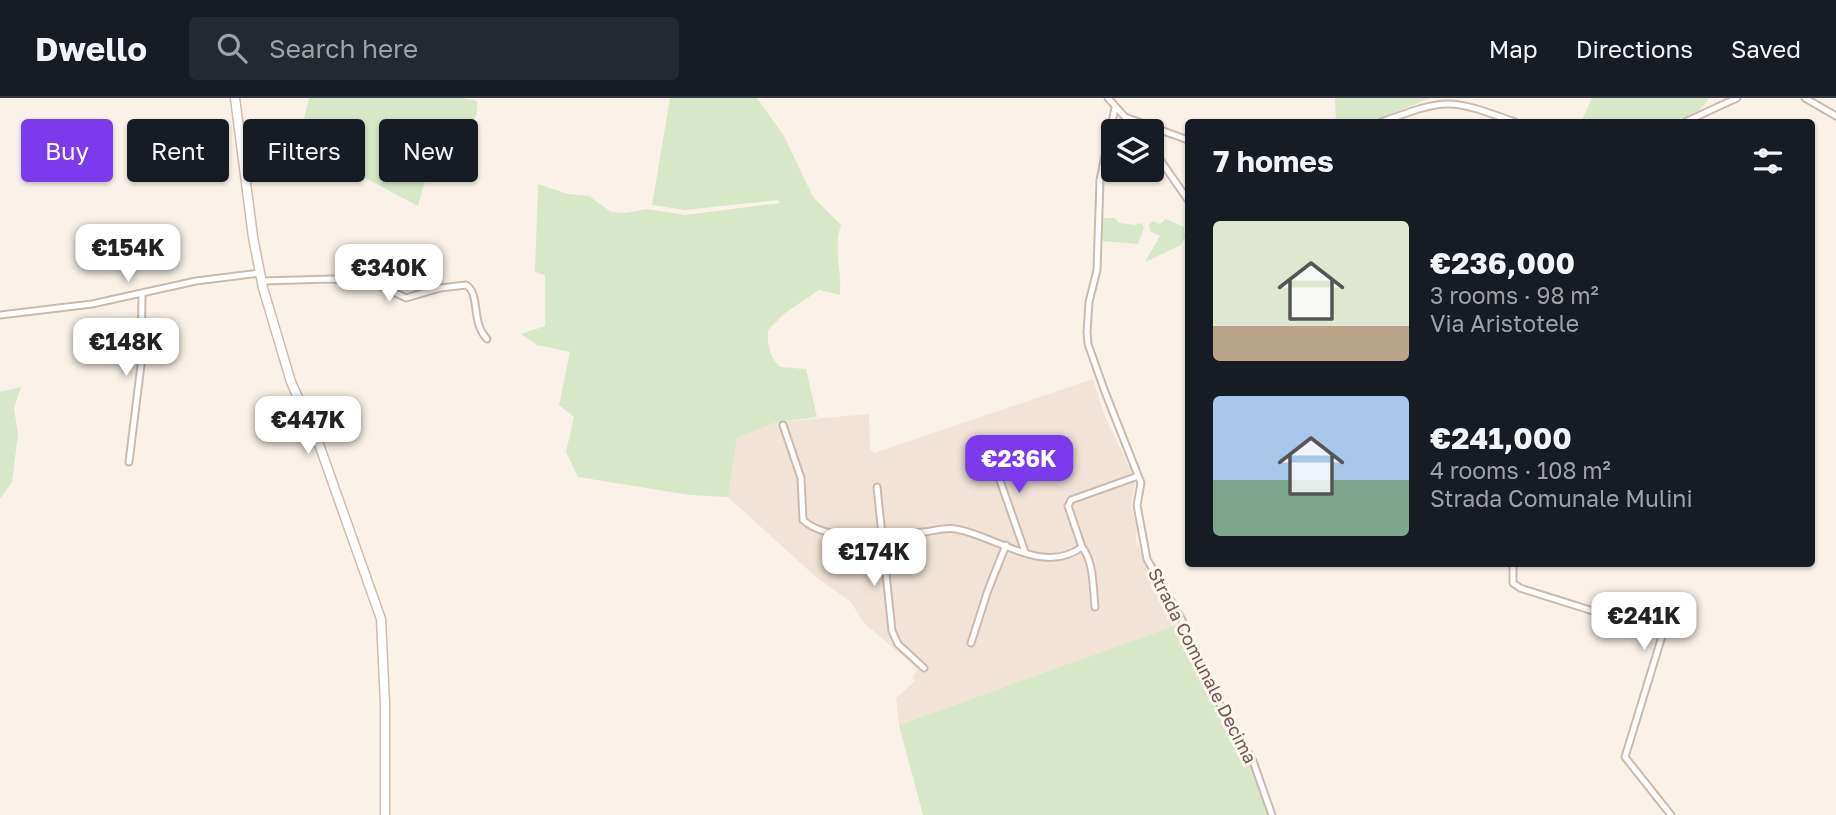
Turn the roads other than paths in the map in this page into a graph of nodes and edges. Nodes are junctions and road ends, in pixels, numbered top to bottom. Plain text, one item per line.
1 (235, 98) edge
2 (1108, 98) edge
3 (1737, 98) edge
4 (1805, 98) edge
5 (1115, 108) junction
6 (1836, 116) edge
7 (1129, 119) edge
8 (1389, 119) edge
9 (1507, 119) edge
10 (1692, 119) edge
11 (1164, 133) edge
12 (1185, 139) edge
13 (1164, 165) edge
14 (1185, 196) edge
15 (261, 277) junction
16 (142, 295) junction
17 (0, 315) edge
18 (487, 339) dead end
19 (783, 425) dead end
20 (988, 446) dead end
21 (129, 462) dead end
22 (1138, 477) junction
23 (877, 486) dead end
24 (882, 536) junction
25 (1006, 545) junction
26 (1082, 547) junction
27 (1025, 552) junction
28 (1513, 567) edge
29 (1095, 607) dead end
30 (971, 643) dead end
31 (925, 668) dead end
32 (385, 815) edge
33 (1272, 815) edge
34 (1671, 815) edge

1 - 15 street
2 - 5 street
3 - 10 street
4 - 6 street
5 - 7 street
5 - 22 street, Strada Comunale Decima
8 - 9 street
11 - 12 street
13 - 14 street
15 - 16 street
15 - 18 street
15 - 32 street
16 - 17 street
16 - 21 street
19 - 24 street
20 - 27 street
22 - 26 street
22 - 33 street, Strada Comunale Decima
23 - 24 street
24 - 25 street
24 - 31 street
25 - 27 street
25 - 30 street
26 - 27 street
26 - 29 street
28 - 34 street

